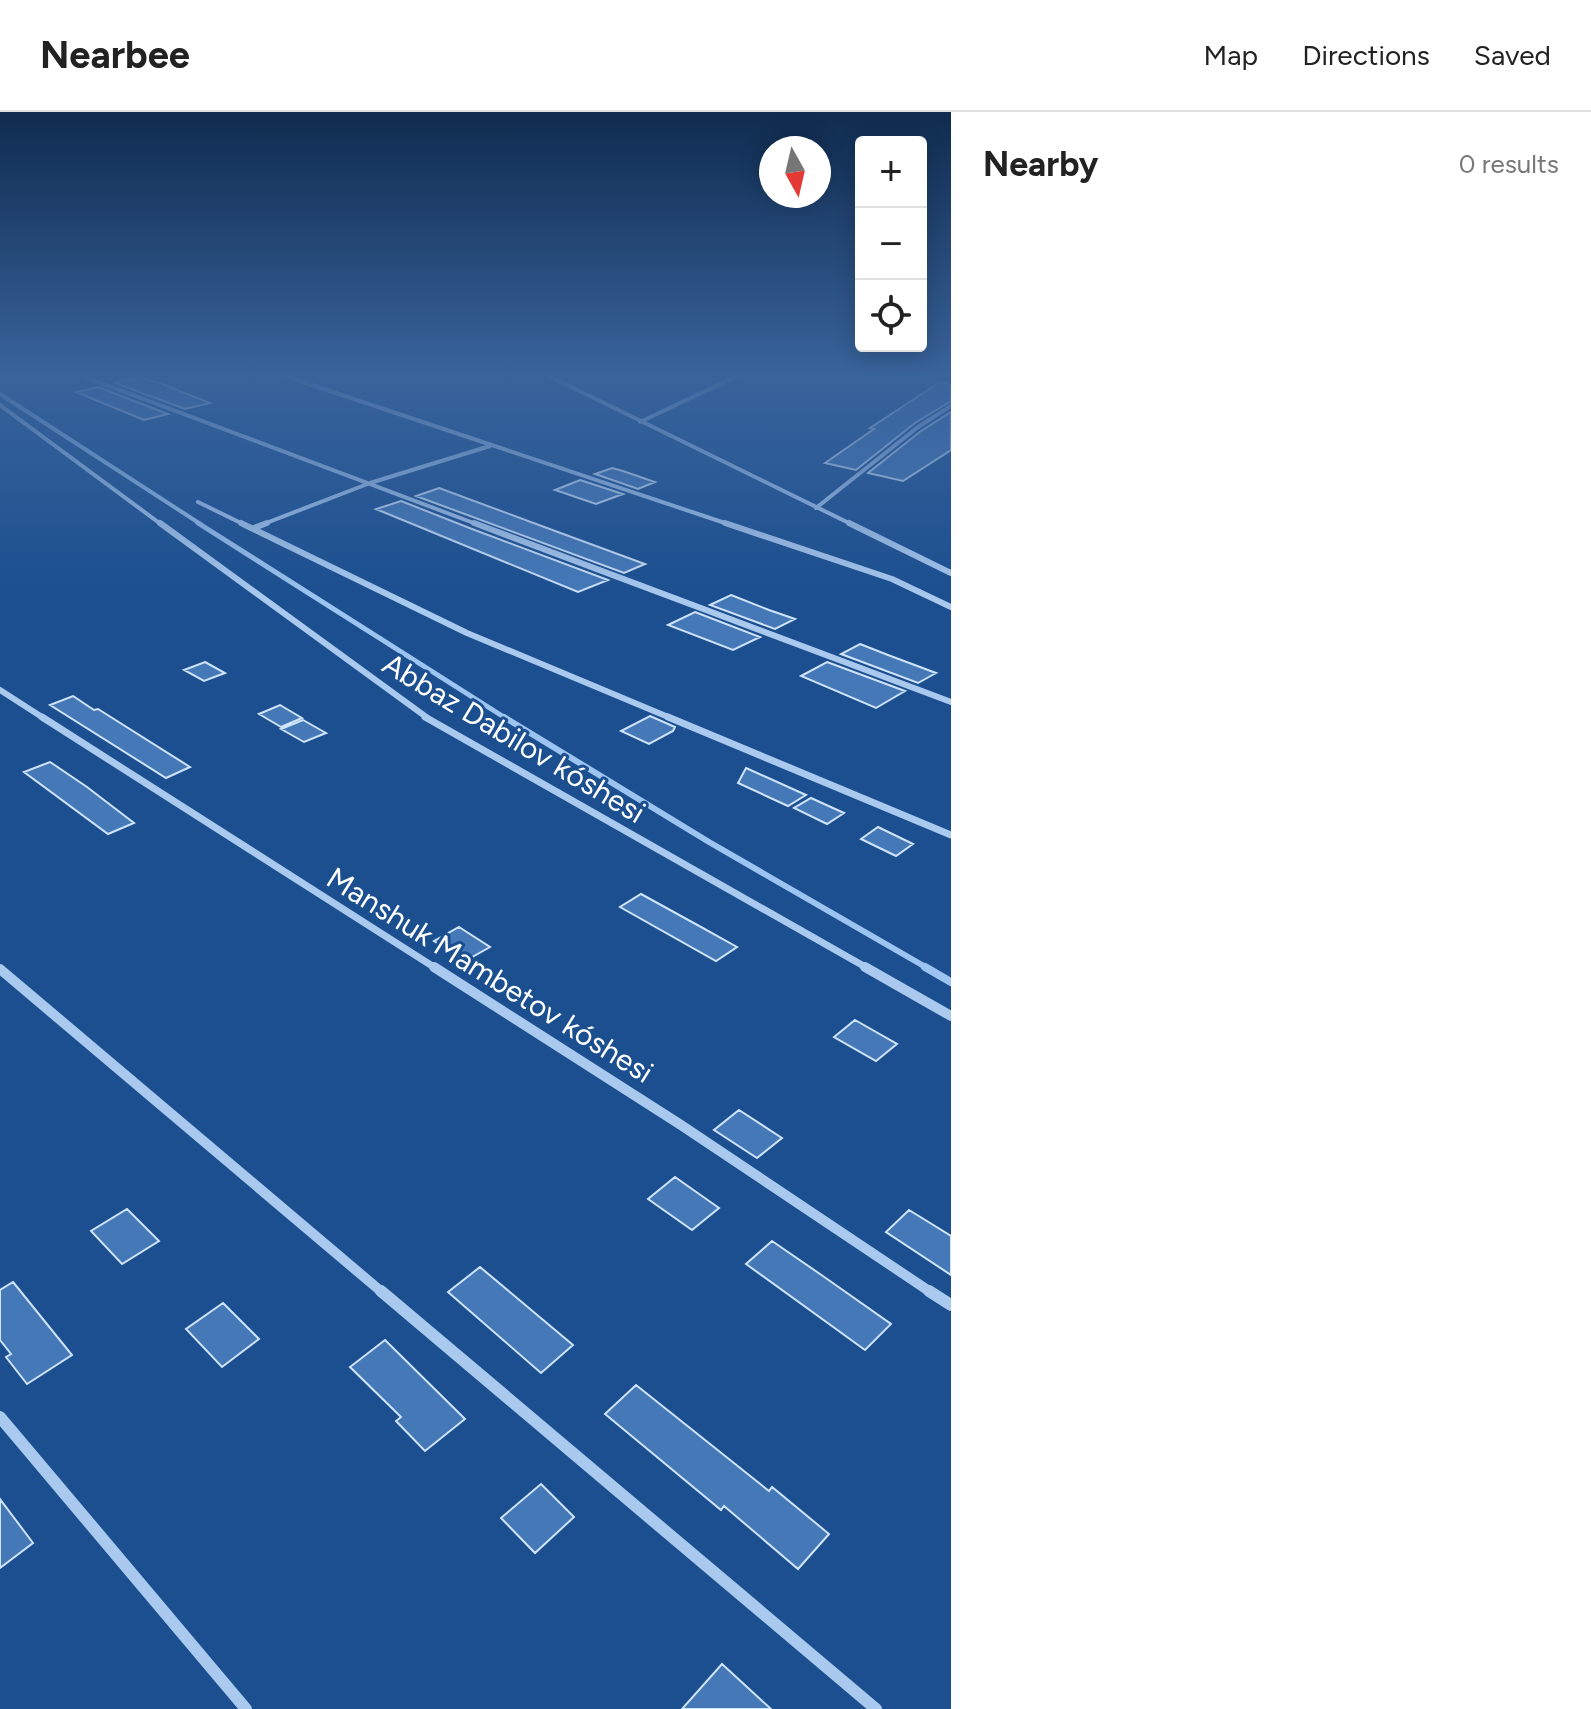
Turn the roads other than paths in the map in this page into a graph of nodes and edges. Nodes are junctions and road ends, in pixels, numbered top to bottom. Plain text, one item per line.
1 (57, 449) edge
2 (277, 449) edge
3 (482, 449) edge
4 (498, 449) edge
5 (694, 449) edge
6 (891, 449) edge
7 (370, 483) junction
8 (198, 502) dead end
9 (816, 508) junction
10 (254, 528) junction
11 (951, 573) edge
12 (951, 607) edge
13 (0, 690) edge
14 (951, 702) edge
15 (951, 835) edge
16 (0, 969) edge
17 (951, 1016) edge
18 (951, 1305) edge
19 (0, 1417) edge
20 (246, 1709) edge
21 (876, 1709) edge

1 - 17 street, Abbaz Dabilov kóshesi
2 - 7 street
3 - 7 street
4 - 12 street
5 - 9 street
6 - 9 street
7 - 10 street
7 - 14 street
8 - 10 street
9 - 11 street
10 - 15 street
13 - 18 street, Manshuk Mambetov kóshesi
16 - 21 street
19 - 20 street

